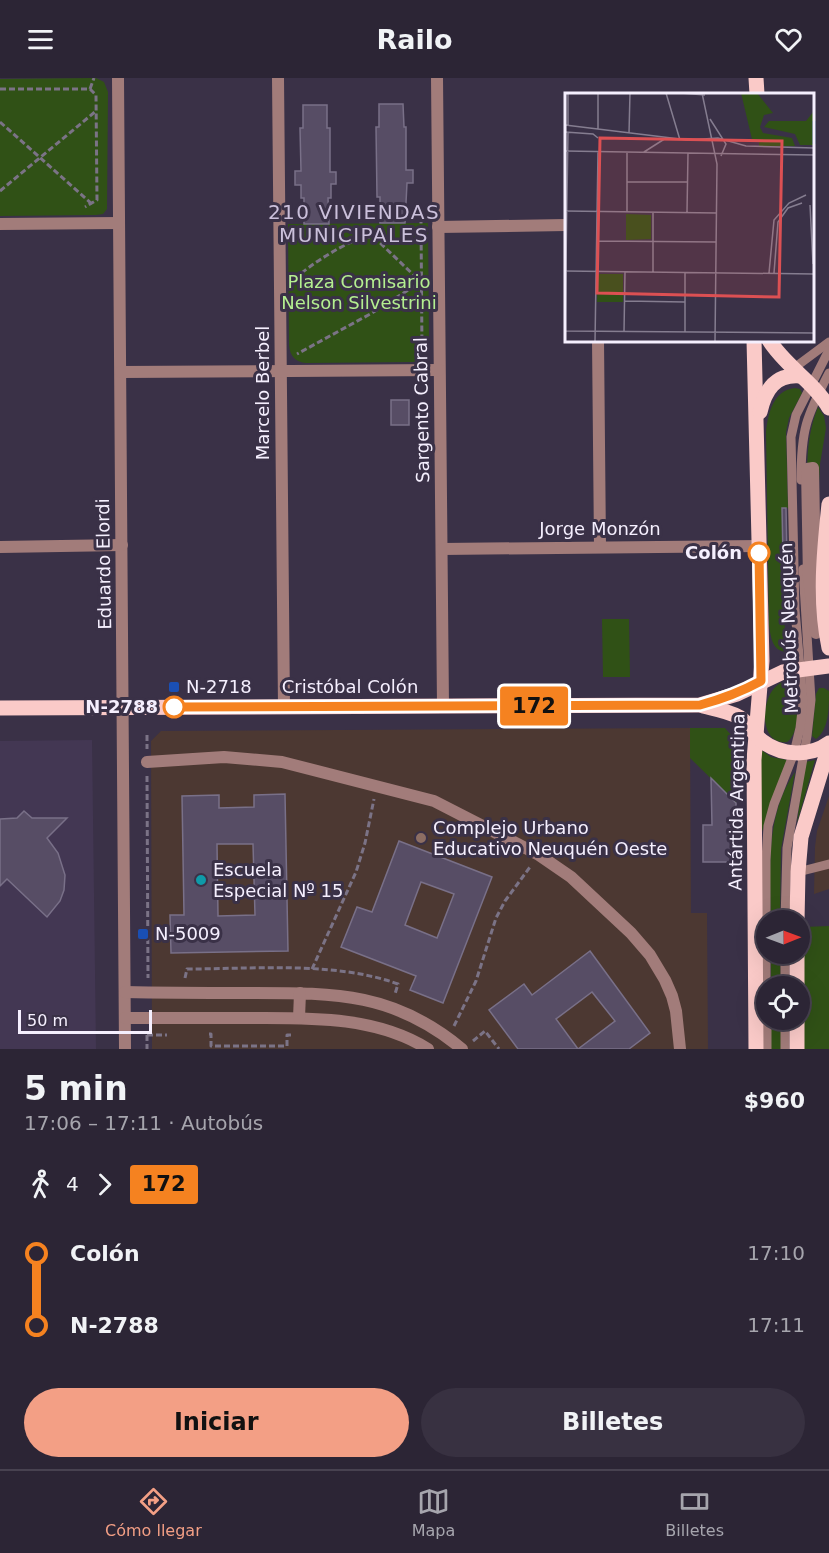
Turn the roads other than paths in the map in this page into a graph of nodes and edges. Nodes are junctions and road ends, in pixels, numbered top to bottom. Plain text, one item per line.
1 (118, 78) edge
2 (278, 78) edge
3 (436, 78) edge
4 (119, 223) junction
5 (0, 224) edge
6 (565, 225) edge
7 (438, 227) junction
8 (598, 342) edge
9 (754, 342) edge
10 (771, 342) edge
11 (829, 342) edge
12 (829, 350) edge
13 (439, 370) junction
14 (281, 371) junction
15 (121, 372) junction
16 (829, 373) edge
17 (805, 381) junction
18 (829, 408) edge
19 (757, 427) junction
20 (813, 468) joint
21 (829, 505) edge
22 (122, 545) junction
23 (759, 546) junction
24 (0, 547) edge
25 (600, 547) junction
26 (442, 549) junction
27 (828, 640) edge
28 (829, 666) edge
29 (805, 668) junction
30 (761, 681) junction
31 (700, 705) junction
32 (442, 706) junction
33 (124, 707) junction
34 (284, 707) junction
35 (0, 708) edge
36 (756, 736) junction
37 (829, 744) edge
38 (799, 753) junction
39 (147, 762) road end
40 (829, 864) edge
41 (798, 872) junction
42 (785, 910) edge
43 (797, 910) edge
44 (766, 976) edge
45 (125, 992) junction
46 (300, 993) junction
47 (125, 1017) junction
48 (299, 1018) junction
49 (430, 1025) junction
50 (766, 1030) edge
51 (785, 1030) edge
52 (797, 1030) edge
53 (423, 1046) edge
54 (125, 1049) edge
55 (462, 1049) edge
56 (680, 1049) edge
57 (756, 1049) edge
58 (767, 1049) edge
59 (785, 1049) edge
60 (797, 1049) edge

1 - 4 street, Eduardo Elordi
2 - 14 street, Marcelo Berbel
3 - 7 street, Sargento Cabral
4 - 5 street
4 - 15 street, Eduardo Elordi
6 - 7 street
7 - 13 street, Sargento Cabral
8 - 25 street
9 - 19 main road, Antártida Argentina
10 - 17 main road
11 - 17 lane, Metrobús Neuquén
12 - 17 lane, Metrobús Neuquén
13 - 14 street
13 - 26 street, Sargento Cabral
14 - 15 street
14 - 34 street, Marcelo Berbel
15 - 22 street, Eduardo Elordi
16 - 17 lane, Metrobús Neuquén
17 - 18 main road
17 - 19 main road
17 - 29 lane, Metrobús Neuquén
19 - 23 main road, Antártida Argentina
20 - 20 street
21 - 27 main road
22 - 24 street
22 - 33 street, Eduardo Elordi
23 - 25 street, Jorge Monzón
23 - 30 main road, Antártida Argentina
25 - 26 street, Jorge Monzón
26 - 32 street, Sargento Cabral
28 - 29 main road, Cristóbal Colón
29 - 30 main road, Cristóbal Colón
29 - 38 lane, Metrobús Neuquén
30 - 31 main road, Cristóbal Colón
30 - 36 main road, Antártida Argentina
31 - 32 main road, Cristóbal Colón
31 - 36 main road, Cristóbal Colón
32 - 34 main road, Cristóbal Colón
33 - 34 main road, Cristóbal Colón
33 - 35 main road, Cristóbal Colón
33 - 45 street, Eduardo Elordi
36 - 38 main road, Cristóbal Colón
36 - 57 main road, Antártida Argentina
37 - 38 main road
37 - 41 main road
38 - 42 lane, Metrobús Neuquén
38 - 44 lane, Metrobús Neuquén
39 - 56 street
40 - 41 lane
41 - 43 main road
45 - 46 street
45 - 47 street, Eduardo Elordi
46 - 48 street
46 - 49 street
47 - 48 street
47 - 54 street, Eduardo Elordi
48 - 53 street
49 - 53 street
49 - 55 street
50 - 58 lane
51 - 59 lane
52 - 60 main road

